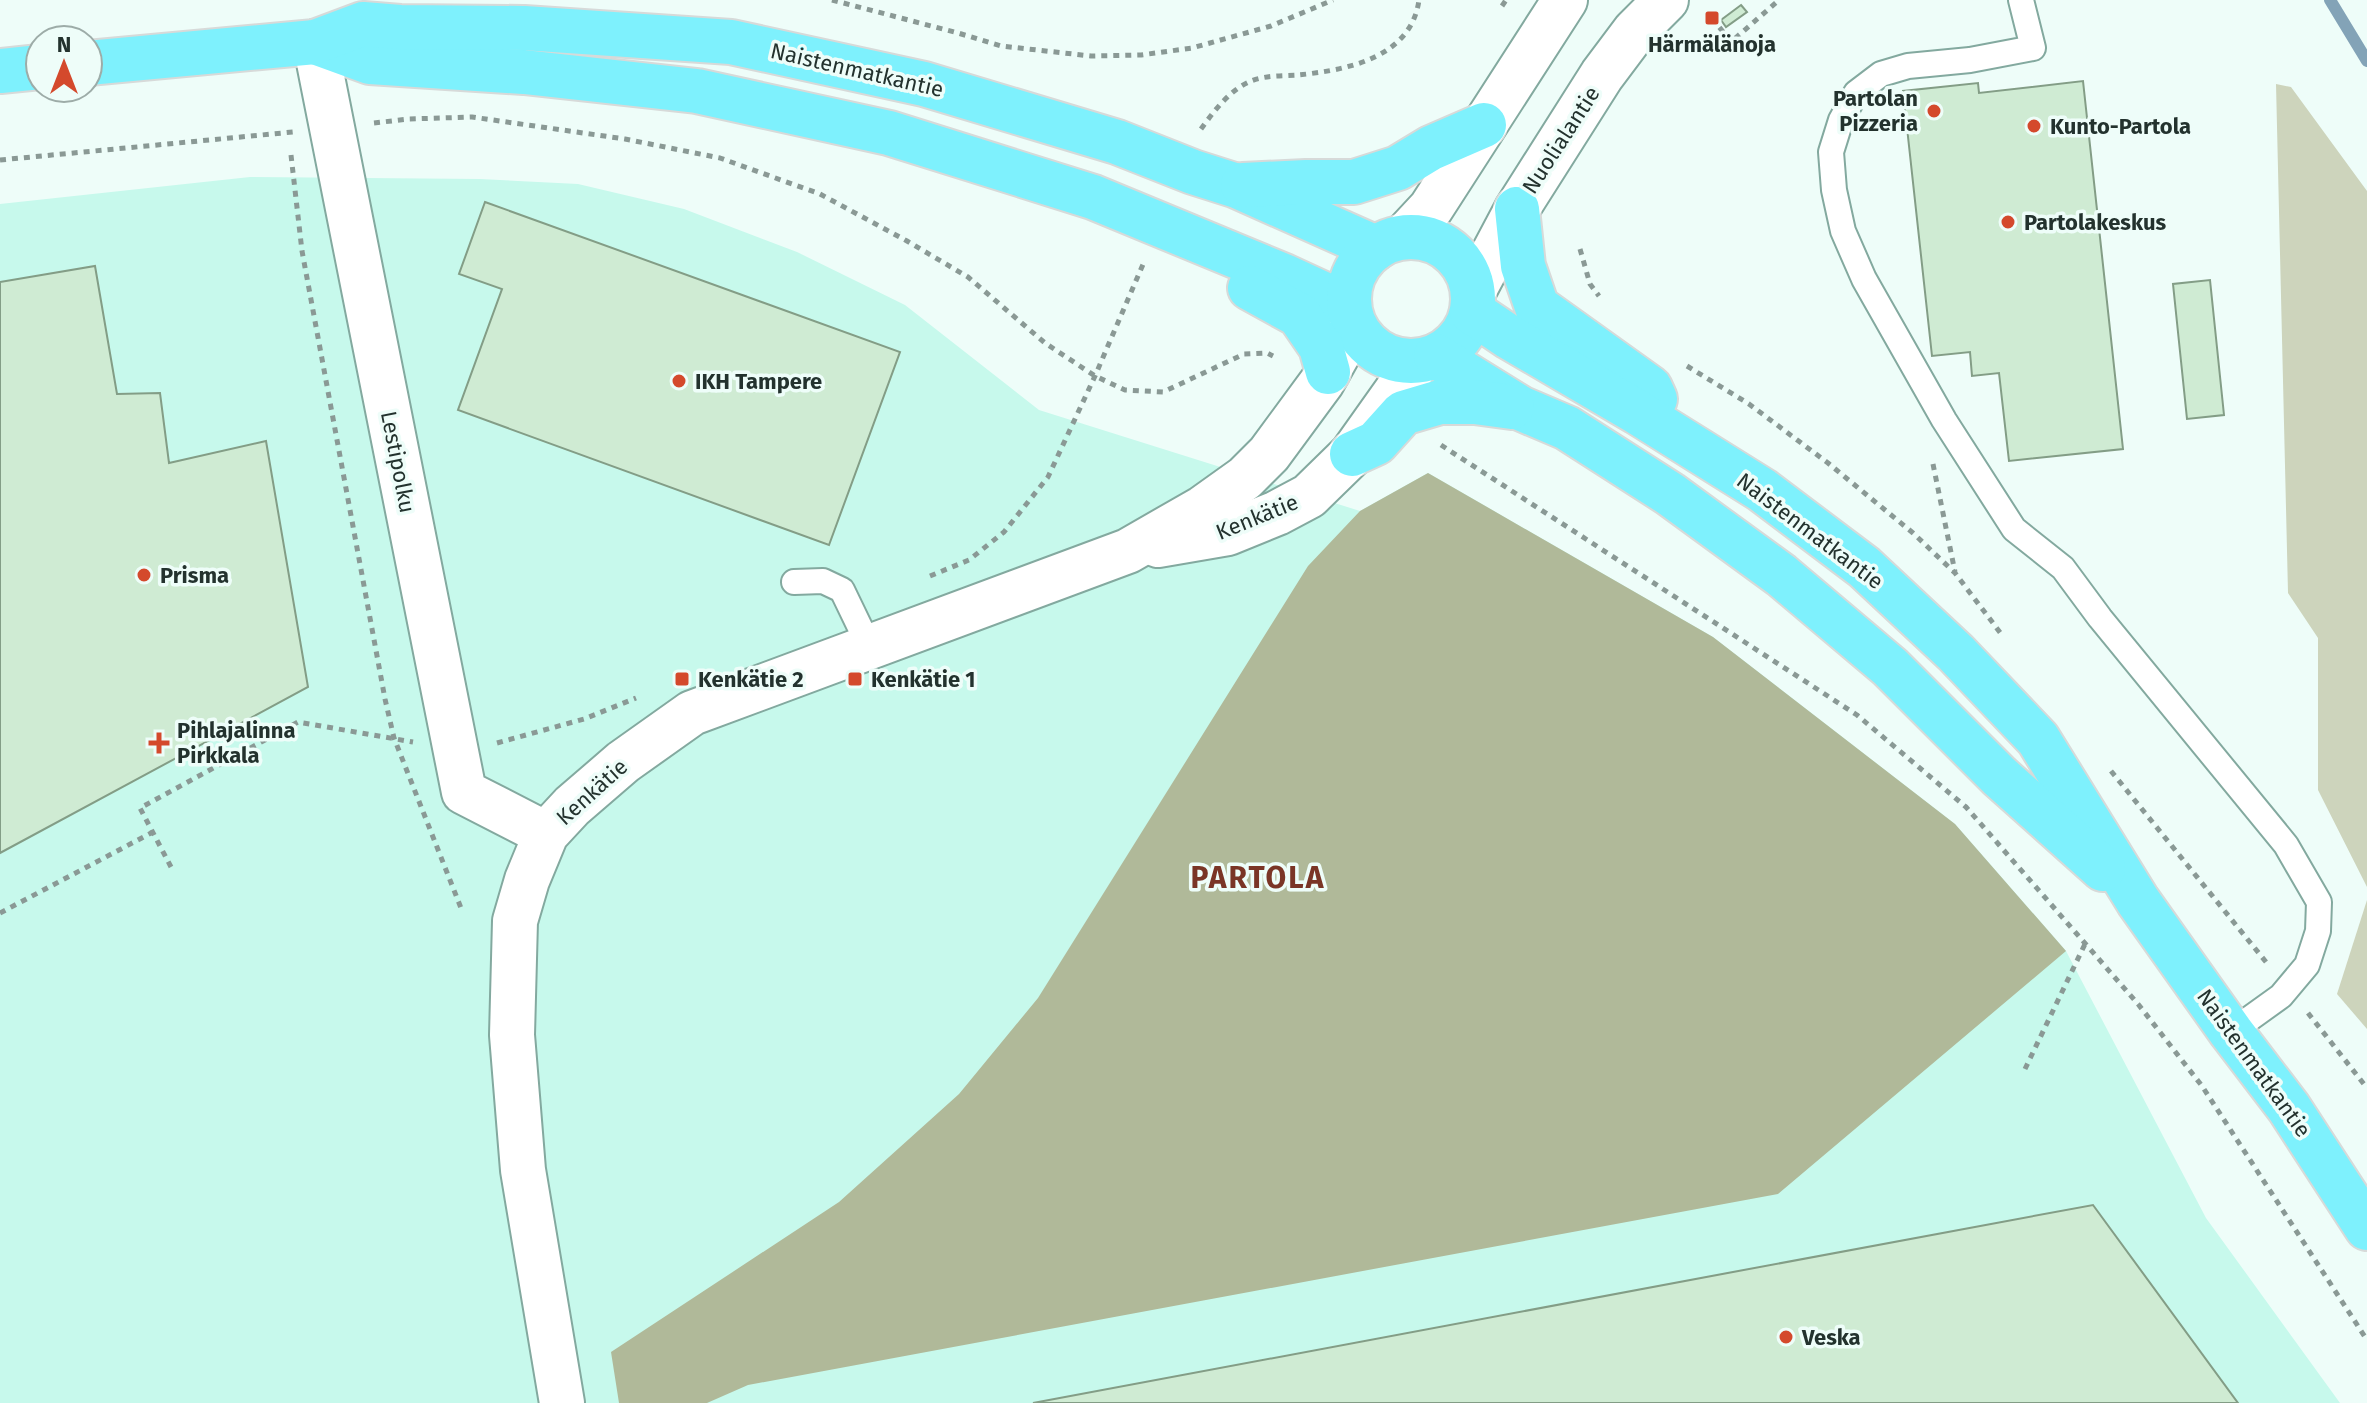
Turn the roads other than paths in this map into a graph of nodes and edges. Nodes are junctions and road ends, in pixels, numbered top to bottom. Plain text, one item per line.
1 (1565, 0) edge
2 (1666, 0) edge
3 (2021, 0) edge
4 (315, 42) junction
5 (104, 62) edge
6 (24, 69) edge
7 (0, 71) edge
8 (1484, 125) junction
9 (1237, 186) junction
10 (1093, 197) junction
11 (1517, 209) junction
12 (1390, 243) junction
13 (1472, 302) junction
14 (1351, 316) junction
15 (1427, 359) junction
16 (1325, 377) junction
17 (1520, 408) junction
18 (1672, 433) junction
19 (1352, 454) junction
20 (1128, 551) junction
21 (794, 582) dead end
22 (869, 646) junction
23 (546, 834) junction
24 (2138, 901) junction
25 (2231, 1032) junction
26 (2367, 1228) edge
27 (562, 1403) edge

1 - 8 street
2 - 11 street, Nuolialantie
3 - 25 lane
4 - 5 main road, Naistenmatkantie
4 - 9 main road, Naistenmatkantie
4 - 10 main road, Naistenmatkantie
4 - 23 street, Lestipolku
6 - 7 main road
8 - 9 main road
8 - 12 street
9 - 12 main road, Naistenmatkantie
10 - 14 main road, Naistenmatkantie
10 - 16 main road
11 - 13 street, Nuolialantie
11 - 18 main road
12 - 13 main road
12 - 14 main road
13 - 15 main road
13 - 18 main road, Naistenmatkantie
14 - 15 main road
14 - 16 street, Kenkätie
15 - 17 main road, Naistenmatkantie
15 - 19 street, Kenkätie
16 - 20 street, Kenkätie
17 - 19 main road
17 - 24 main road, Naistenmatkantie
18 - 24 main road, Naistenmatkantie
19 - 20 street, Kenkätie
20 - 22 street, Kenkätie
21 - 22 lane
22 - 23 street, Kenkätie
23 - 27 street, Kenkätie
24 - 25 main road, Naistenmatkantie
25 - 26 main road, Naistenmatkantie

